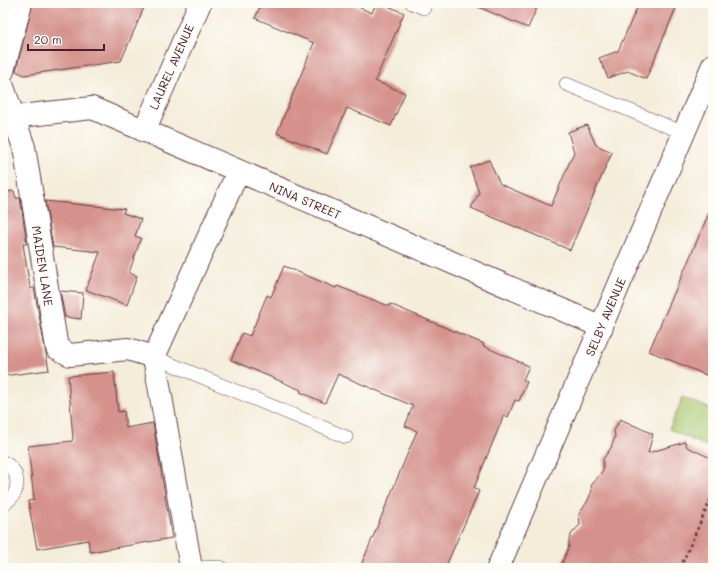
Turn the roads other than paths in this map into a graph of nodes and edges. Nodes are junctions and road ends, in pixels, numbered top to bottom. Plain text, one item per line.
1 (20, 3) edge
2 (200, 3) edge
3 (412, 3) edge
4 (424, 8) dead end
5 (713, 65) edge
6 (3, 71) edge
7 (566, 84) dead end
8 (3, 87) edge
9 (9, 118) edge
10 (144, 131) junction
11 (684, 133) junction
12 (238, 172) junction
13 (602, 327) junction
14 (154, 357) junction
15 (346, 437) dead end
16 (3, 462) edge
17 (3, 504) edge
18 (191, 568) edge
19 (197, 568) edge
20 (222, 568) edge
21 (498, 568) edge

1 - 6 street
2 - 10 street, LAUREL AVENUE
3 - 4 lane
5 - 11 street, SELBY AVENUE
7 - 11 lane
8 - 9 street, MAIDEN LANE
9 - 10 street, NINA STREET
9 - 14 street, MAIDEN LANE
10 - 12 street, NINA STREET
11 - 13 street, SELBY AVENUE
12 - 13 street, NINA STREET
12 - 14 street
13 - 21 street, SELBY AVENUE
14 - 15 lane
14 - 18 street
16 - 17 lane
19 - 20 lane

